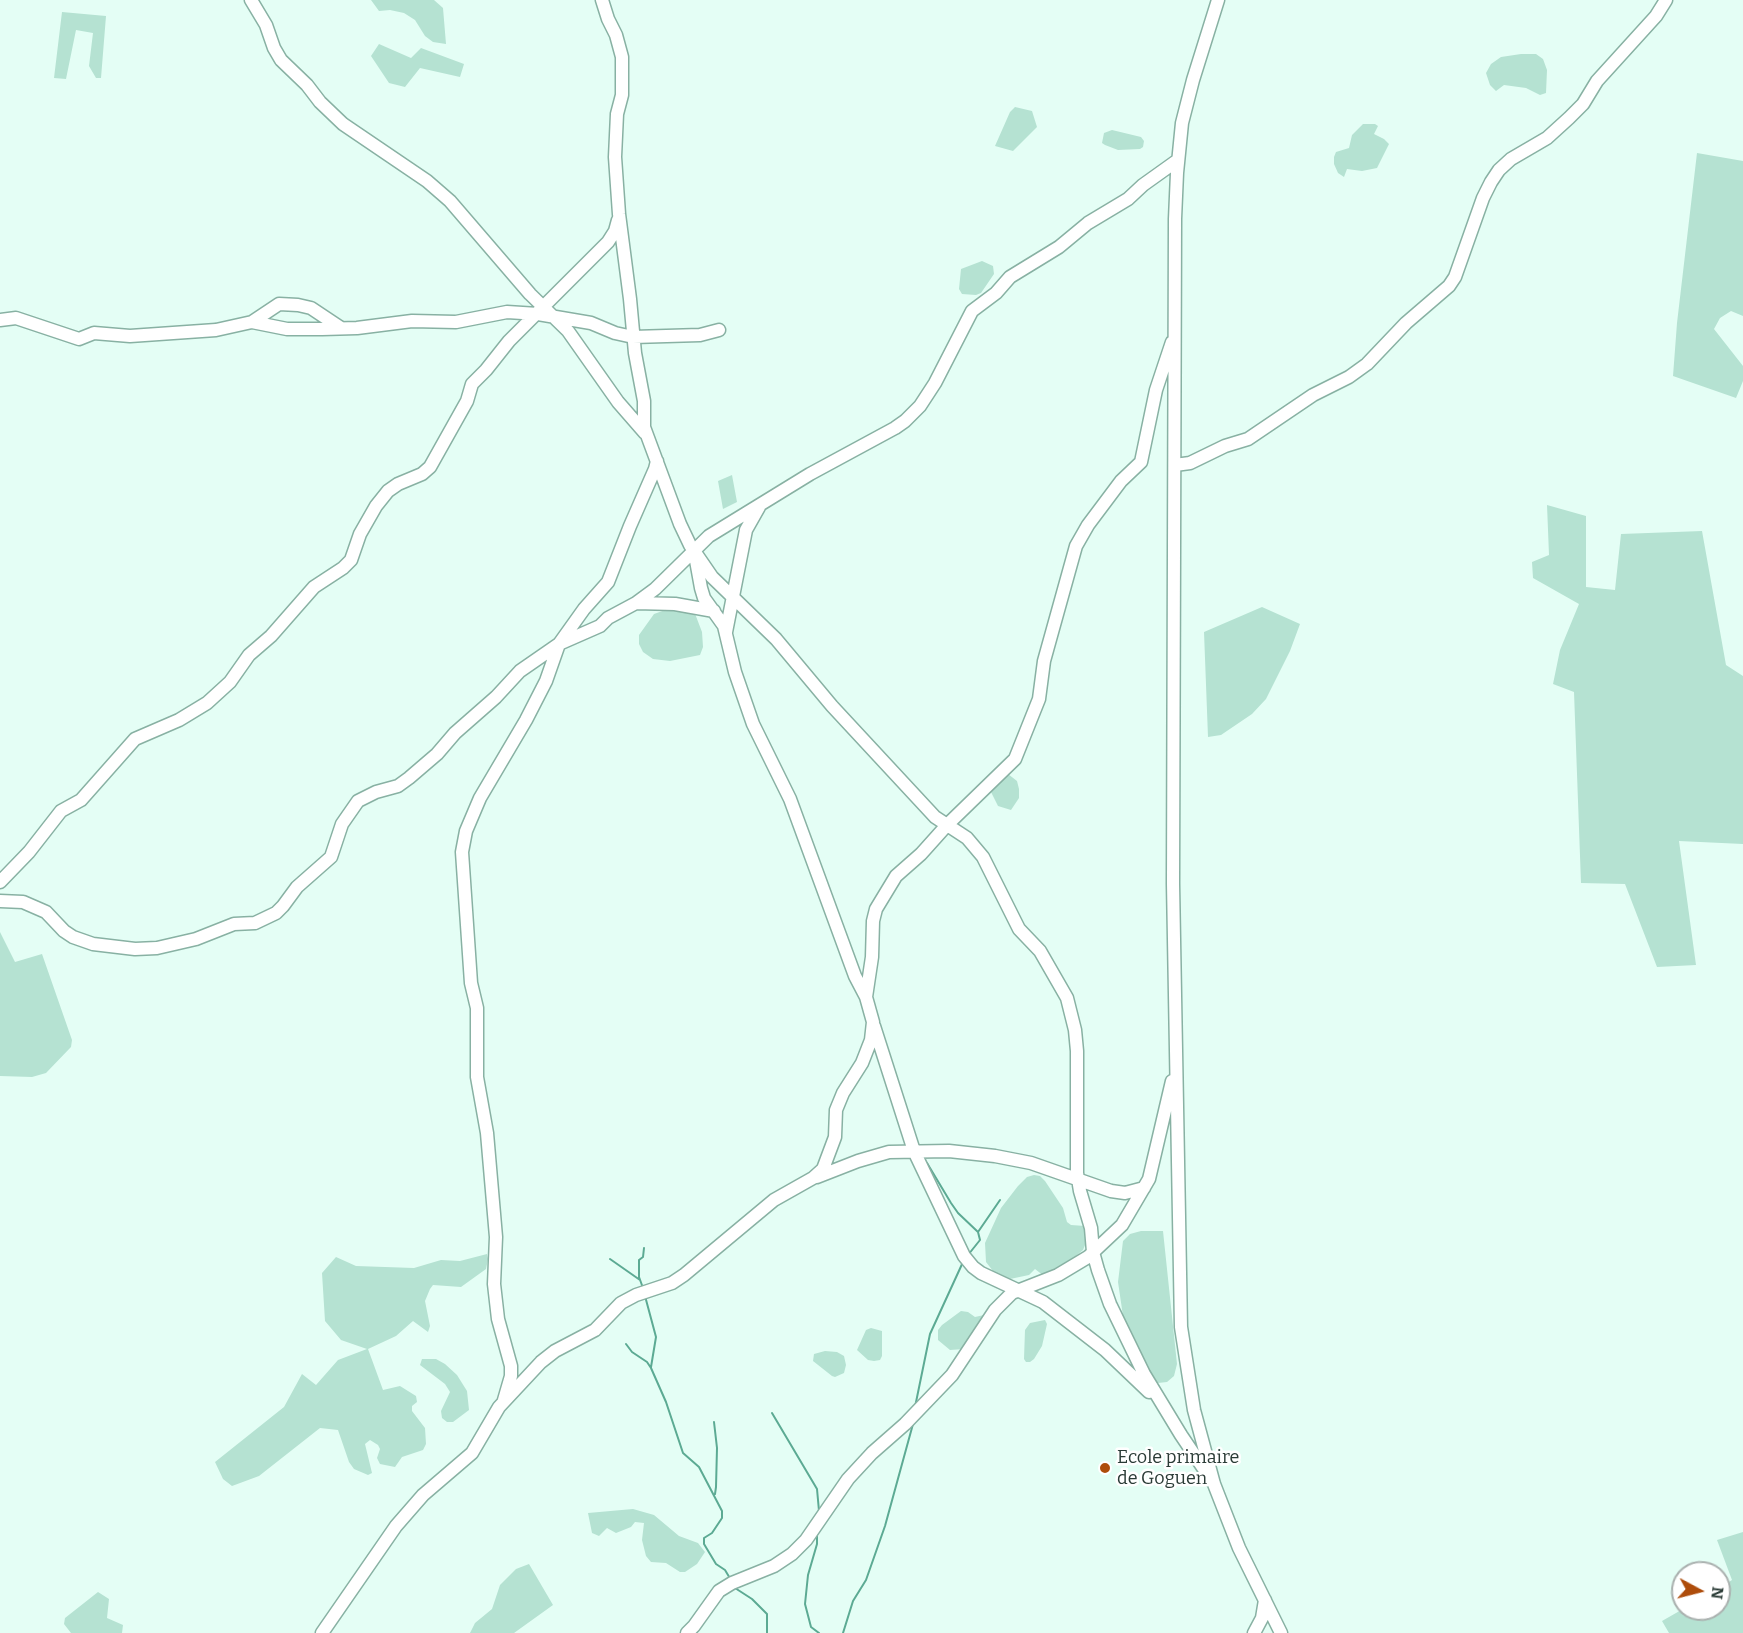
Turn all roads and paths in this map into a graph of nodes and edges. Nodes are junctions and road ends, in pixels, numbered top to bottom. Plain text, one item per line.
1 (251, 0) edge
2 (602, 0) edge
3 (1218, 0) edge
4 (1666, 0) edge
5 (1178, 160) junction
6 (619, 214) junction
7 (541, 311) junction
8 (555, 318) junction
9 (0, 320) edge
10 (252, 322) junction
11 (342, 328) junction
12 (719, 330) dead end
13 (1175, 332) junction
14 (633, 337) junction
15 (648, 436) junction
16 (657, 461) junction
17 (1175, 465) junction
18 (761, 505) junction
19 (693, 550) junction
20 (732, 595) junction
21 (636, 603) junction
22 (714, 612) junction
23 (726, 633) junction
24 (559, 644) junction
25 (947, 825) junction
26 (0, 882) edge
27 (0, 902) edge
28 (866, 997) junction
29 (873, 1022) junction
30 (1177, 1060) junction
31 (914, 1151) junction
32 (813, 1178) junction
33 (1078, 1179) junction
34 (1144, 1188) junction
35 (1093, 1252) junction
36 (1017, 1290) junction
37 (504, 1402) junction
38 (1167, 1412) junction
39 (1214, 1484) junction
40 (1265, 1600) junction
41 (1281, 1632) edge
42 (322, 1633) edge
43 (687, 1633) edge
44 (1254, 1633) edge

1 - 7 street
2 - 6 street
3 - 5 street
4 - 17 street
5 - 13 street
5 - 18 street
6 - 7 street
6 - 14 street
7 - 8 street
7 - 11 street
7 - 26 street
8 - 14 street
8 - 15 street
9 - 10 street
10 - 11 street
10 - 11 street
12 - 14 street
13 - 17 street
13 - 25 street
14 - 15 street
15 - 16 street
16 - 19 street
16 - 24 street
17 - 30 street
18 - 19 street
18 - 20 street
19 - 20 street
19 - 21 street
19 - 22 street
20 - 23 street
20 - 25 street
21 - 22 street
21 - 24 street
22 - 23 street
23 - 28 street
24 - 27 street
24 - 37 street
25 - 28 street
25 - 33 street
28 - 29 street
29 - 31 street
29 - 32 street
30 - 34 street
30 - 39 street
31 - 32 street
31 - 33 street
31 - 36 street
32 - 37 street
33 - 34 street
33 - 35 street
34 - 35 street
35 - 36 street
35 - 38 street
36 - 38 street
36 - 43 street
37 - 42 street
38 - 39 street
39 - 40 street
40 - 41 street
40 - 44 street

